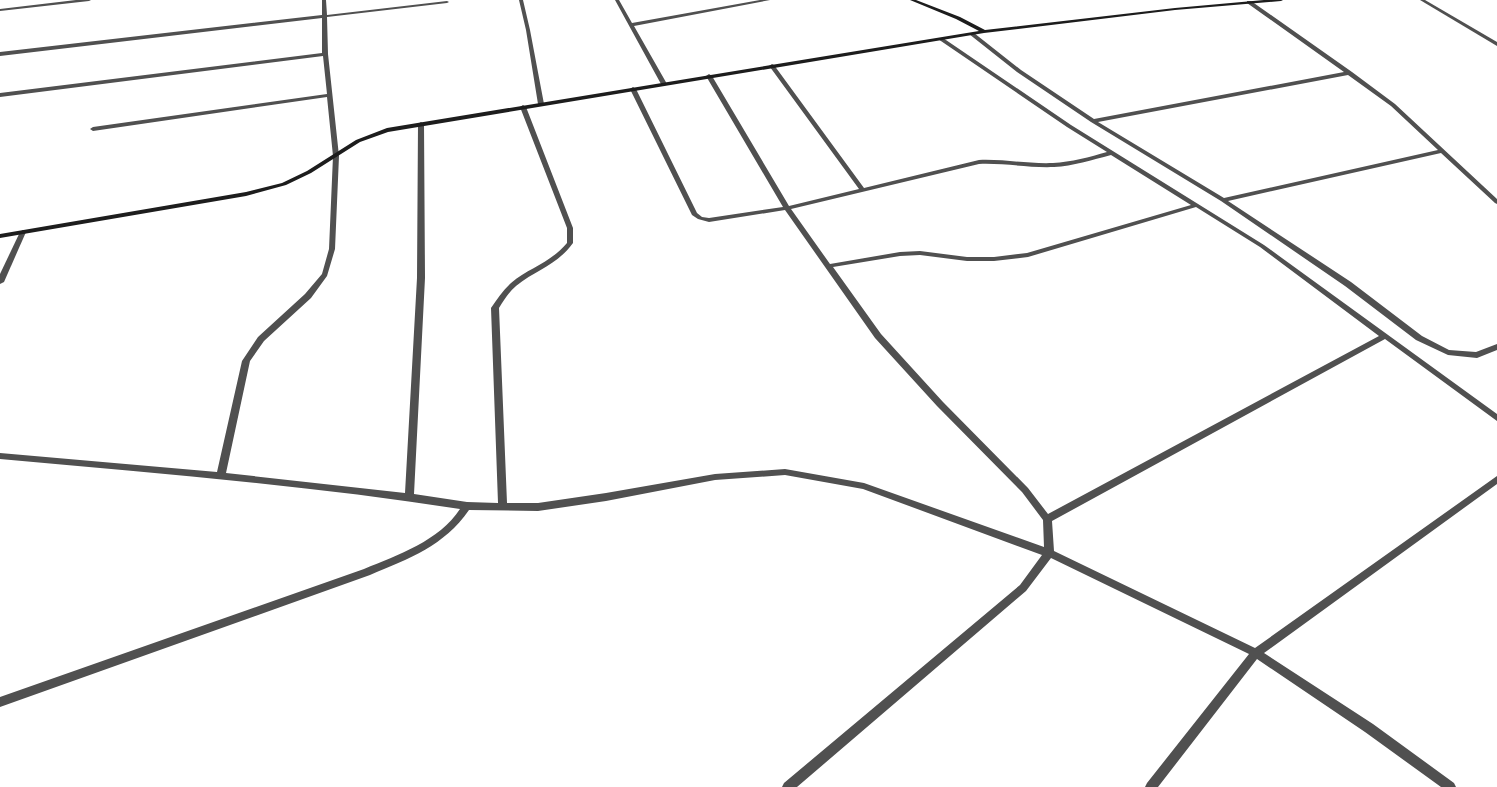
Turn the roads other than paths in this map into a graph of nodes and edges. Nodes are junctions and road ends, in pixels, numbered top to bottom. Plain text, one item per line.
1 (89, 0) edge
2 (324, 0) edge
3 (521, 0) edge
4 (617, 0) edge
5 (768, 0) edge
6 (912, 0) edge
7 (1281, 0) edge
8 (1422, 0) edge
9 (447, 2) dead end
10 (1249, 2) junction
11 (0, 10) edge
12 (324, 17) junction
13 (631, 25) junction
14 (984, 32) junction
15 (969, 35) junction
16 (941, 39) junction
17 (1497, 44) edge
18 (0, 54) edge
19 (325, 54) junction
20 (772, 66) junction
21 (1350, 73) junction
22 (709, 76) junction
23 (664, 84) junction
24 (633, 89) junction
25 (0, 95) edge
26 (330, 95) junction
27 (541, 104) junction
28 (523, 107) junction
29 (1093, 121) junction
30 (422, 124) junction
31 (93, 129) dead end
32 (1442, 151) junction
33 (1112, 153) junction
34 (336, 156) junction
35 (863, 190) junction
36 (1223, 200) junction
37 (1497, 202) edge
38 (1197, 205) junction
39 (786, 208) junction
40 (23, 232) junction
41 (0, 236) edge
42 (828, 266) junction
43 (0, 282) edge
44 (1385, 336) junction
45 (1497, 347) edge
46 (1497, 418) edge
47 (0, 456) edge
48 (220, 476) junction
49 (1497, 479) edge
50 (409, 497) junction
51 (467, 506) junction
52 (503, 506) junction
53 (1047, 519) junction
54 (1049, 553) junction
55 (1256, 652) junction
56 (0, 702) edge
57 (788, 787) edge
58 (1151, 787) edge
59 (1450, 787) edge

1 - 11 street
2 - 12 street
3 - 27 street
4 - 13 street
5 - 13 street
6 - 14 street
7 - 10 street
8 - 17 street
9 - 12 street
10 - 14 street
10 - 21 street
12 - 18 street
12 - 19 street
13 - 23 street
14 - 15 street
15 - 16 street
15 - 29 street
16 - 20 street
16 - 33 street
19 - 25 street
19 - 26 street
20 - 22 street
20 - 35 street
21 - 29 street
21 - 32 street
22 - 23 street
22 - 39 street
23 - 24 street
24 - 27 street
24 - 39 street
26 - 31 street
26 - 34 street
27 - 28 street
28 - 30 street
28 - 52 street
29 - 36 street
30 - 34 street
30 - 50 street
32 - 36 street
32 - 37 street
33 - 35 street
33 - 38 street
34 - 40 street
34 - 48 street
35 - 39 street
36 - 45 street
38 - 42 street
38 - 44 street
39 - 42 street
40 - 41 street
40 - 43 street
42 - 53 street
44 - 46 street
44 - 53 street
47 - 48 street
48 - 50 street
49 - 55 street
50 - 51 street
51 - 52 street
51 - 56 street
52 - 54 street
53 - 54 street
54 - 55 street
54 - 57 street
55 - 58 street
55 - 59 street

